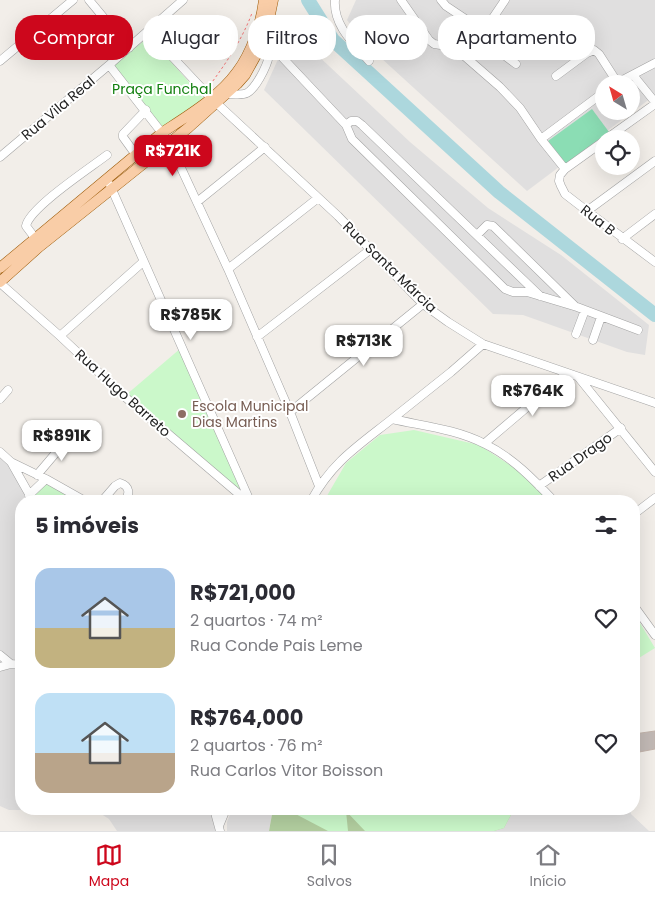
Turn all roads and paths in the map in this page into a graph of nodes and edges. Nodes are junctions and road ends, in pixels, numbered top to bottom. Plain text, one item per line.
1 (73, 0) edge
2 (89, 0) edge
3 (183, 0) edge
4 (264, 0) edge
5 (273, 0) edge
6 (335, 0) edge
7 (401, 0) edge
8 (441, 0) edge
9 (505, 0) edge
10 (102, 15) edge
11 (166, 15) edge
12 (270, 15) edge
13 (461, 15) edge
14 (495, 15) edge
15 (143, 35) edge
16 (133, 44) edge
17 (438, 44) edge
18 (0, 60) edge
19 (115, 60) edge
20 (176, 60) edge
21 (253, 60) edge
22 (268, 60) edge
23 (285, 60) edge
24 (468, 60) edge
25 (511, 60) edge
26 (368, 61) dead end
27 (655, 63) edge
28 (516, 64) dead end
29 (109, 65) junction
30 (612, 75) edge
31 (633, 75) edge
32 (556, 76) dead end
33 (640, 84) edge
34 (227, 94) junction
35 (595, 99) edge
36 (214, 100) junction
37 (655, 103) edge
38 (146, 110) junction
39 (346, 125) junction
40 (619, 130) edge
41 (163, 132) junction
42 (541, 139) junction
43 (169, 142) junction
44 (265, 147) junction
45 (595, 147) edge
46 (106, 155) dead end
47 (136, 155) junction
48 (0, 157) edge
49 (655, 161) edge
50 (565, 169) junction
51 (107, 179) junction
52 (112, 190) junction
53 (318, 198) junction
54 (197, 202) junction
55 (587, 211) junction
56 (655, 214) edge
57 (477, 235) junction
58 (35, 238) junction
59 (622, 238) junction
60 (371, 249) junction
61 (143, 262) junction
62 (655, 262) edge
63 (0, 268) edge
64 (228, 269) junction
65 (0, 282) edge
66 (543, 298) junction
67 (423, 304) junction
68 (577, 308) junction
69 (585, 310) junction
70 (601, 317) junction
71 (638, 330) dead end
72 (576, 334) dead end
73 (60, 336) junction
74 (257, 338) junction
75 (593, 340) dead end
76 (483, 344) junction
77 (566, 374) junction
78 (580, 378) junction
79 (8, 390) dead end
80 (0, 400) edge
81 (653, 402) edge
82 (290, 412) junction
83 (392, 419) junction
84 (621, 428) junction
85 (70, 435) dead end
86 (485, 444) junction
87 (0, 452) edge
88 (11, 462) junction
89 (655, 472) edge
90 (37, 475) junction
91 (46, 479) junction
92 (319, 486) junction
93 (539, 486) junction
94 (30, 495) edge
95 (34, 495) edge
96 (74, 495) edge
97 (107, 495) edge
98 (128, 495) edge
99 (242, 495) edge
100 (247, 495) edge
101 (314, 495) edge
102 (548, 495) edge
103 (655, 498) edge
104 (640, 509) edge
105 (640, 614) edge
106 (655, 635) edge
107 (0, 654) edge
108 (11, 664) junction
109 (15, 664) edge
110 (0, 667) edge
111 (216, 815) edge
112 (224, 815) edge
113 (220, 828) edge

1 - 18 street
2 - 10 street
3 - 11 street, Rua Vila Real
4 - 36 main road
5 - 12 main road
6 - 26 street
7 - 17 street
8 - 13 street
9 - 14 street
15 - 16 street, Rua Vila Real
19 - 29 street, Rua Vila Real
20 - 36 street
21 - 34 main road
22 - 34 street
23 - 39 street
24 - 42 street
25 - 28 street
27 - 31 street
29 - 38 street
29 - 48 street, Rua Vila Real
30 - 32 street
33 - 37 street
34 - 36 main road
35 - 42 street
36 - 41 main road
36 - 43 main road
36 - 44 street, Rua Santa Márcia
37 - 40 street
38 - 41 street
38 - 47 street
39 - 57 street
39 - 66 street
41 - 43 street
41 - 47 main road
42 - 50 street
43 - 52 main road
43 - 54 street
44 - 53 street, Rua Santa Márcia
44 - 54 street
45 - 50 street
46 - 58 street
47 - 51 main road
49 - 55 street
50 - 55 street, Rua B
51 - 52 street
51 - 58 main road
52 - 61 street
52 - 65 main road
53 - 60 street, Rua Santa Márcia
53 - 64 street
54 - 64 street
55 - 59 street, Rua B
56 - 59 street
57 - 66 street
57 - 68 street
58 - 63 main road
59 - 62 street, Rua B
60 - 67 street, Rua Santa Márcia
60 - 74 street
61 - 73 street
61 - 100 street
64 - 74 street
65 - 73 street, Rua Hugo Barreto
66 - 68 street
67 - 76 street, Rua Santa Márcia
67 - 82 street
68 - 69 street
69 - 70 street
69 - 72 street
70 - 71 street
70 - 75 street
73 - 99 street, Rua Hugo Barreto
74 - 82 street
76 - 77 street, Rua Santa Márcia
76 - 83 street
77 - 78 street, Rua Santa Márcia
77 - 86 street
78 - 81 street, Rua Santa Márcia
78 - 84 street
79 - 80 street
82 - 92 street
83 - 86 street
83 - 92 street
84 - 89 street
84 - 93 street, Rua Drago
85 - 90 street
86 - 93 street
87 - 88 street
88 - 90 street
88 - 94 street
90 - 91 street
91 - 95 street
91 - 96 street
92 - 101 street
93 - 102 street
97 - 98 street
103 - 104 street
105 - 106 street
107 - 108 street
108 - 109 street
108 - 110 street
111 - 113 street
112 - 113 street

